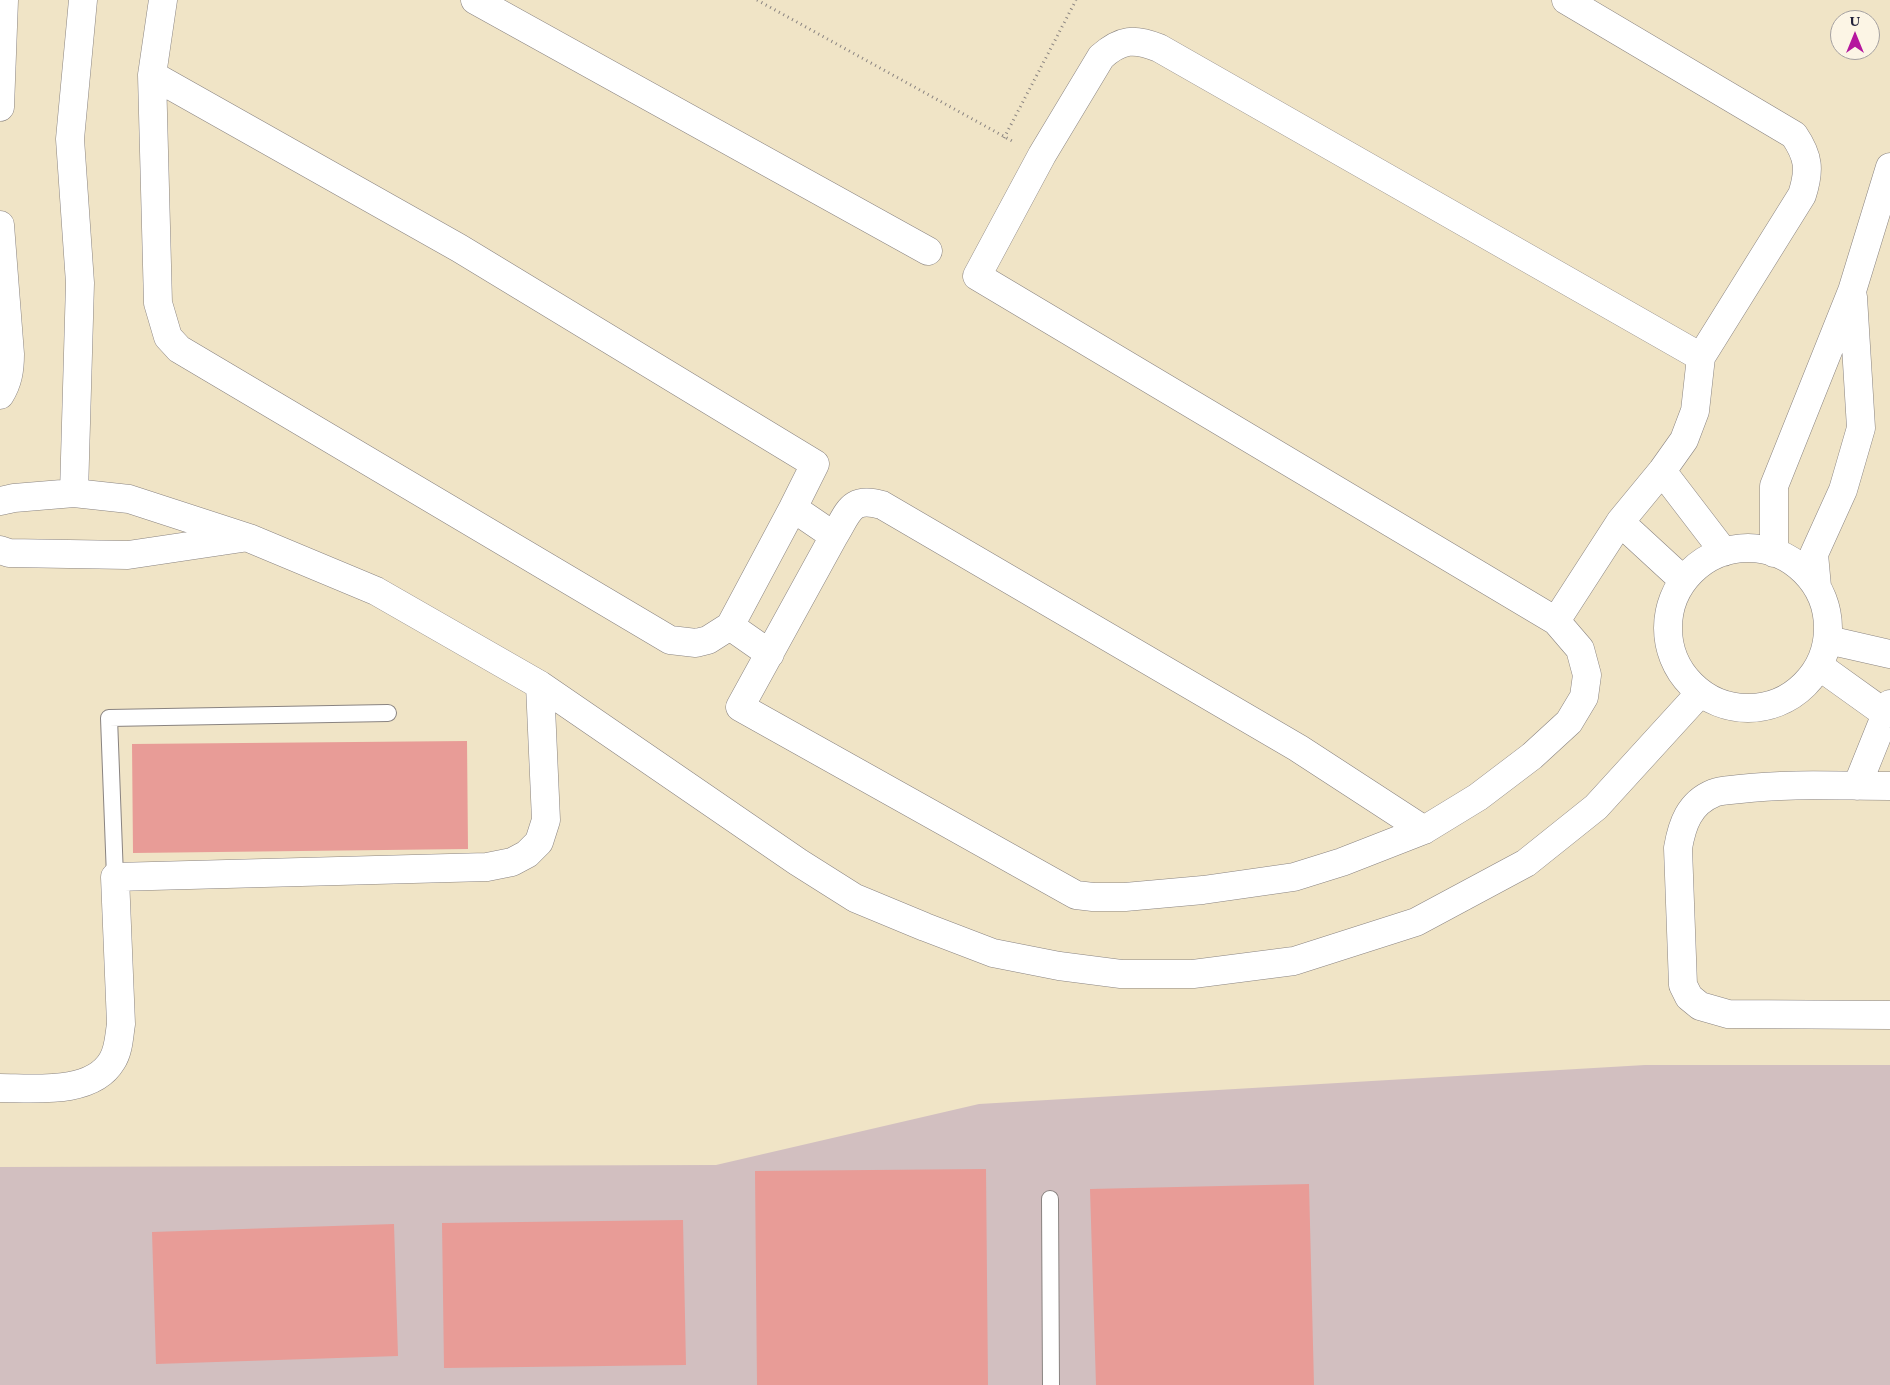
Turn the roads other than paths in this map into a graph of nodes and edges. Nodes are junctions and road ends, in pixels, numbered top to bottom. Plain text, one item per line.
1 (4, 0) edge
2 (83, 0) edge
3 (162, 0) edge
4 (475, 0) edge
5 (1566, 0) edge
6 (152, 75) junction
7 (0, 107) edge
8 (1890, 167) edge
9 (0, 225) edge
10 (928, 251) dead end
11 (1852, 291) junction
12 (1701, 357) junction
13 (0, 395) edge
14 (1662, 471) junction
15 (74, 493) junction
16 (0, 501) edge
17 (793, 508) junction
18 (1620, 522) junction
19 (834, 536) junction
20 (249, 538) junction
21 (0, 550) edge
22 (1724, 552) junction
23 (1774, 553) junction
24 (1683, 580) junction
25 (1817, 586) junction
26 (1556, 621) junction
27 (730, 626) junction
28 (1828, 640) junction
29 (770, 654) junction
30 (1890, 654) edge
31 (1819, 666) junction
32 (540, 684) junction
33 (1700, 693) junction
34 (1888, 709) edge
35 (388, 713) dead end
36 (1857, 786) junction
37 (1890, 786) edge
38 (1424, 830) junction
39 (115, 877) junction
40 (1890, 1014) edge
41 (0, 1088) edge
42 (1050, 1199) dead end
43 (1051, 1385) edge

1 - 7 street
2 - 15 street
3 - 6 street
4 - 10 street
5 - 12 street
6 - 17 street
6 - 27 street
8 - 11 street
9 - 13 street
11 - 23 street
11 - 25 street
12 - 14 street
12 - 26 street
14 - 18 street
14 - 22 street
15 - 16 street
15 - 20 street
17 - 19 street
17 - 27 street
18 - 24 street
18 - 26 street
19 - 29 street
19 - 38 street
20 - 21 street
20 - 32 street
22 - 23 street
22 - 24 street
23 - 25 street
24 - 33 street
25 - 28 street
26 - 38 street
27 - 29 street
28 - 30 street
28 - 31 street
29 - 38 street
31 - 33 street
31 - 34 street
32 - 33 street
32 - 39 street
34 - 36 street
35 - 39 lane
36 - 37 street
36 - 40 street
39 - 41 street
42 - 43 lane

